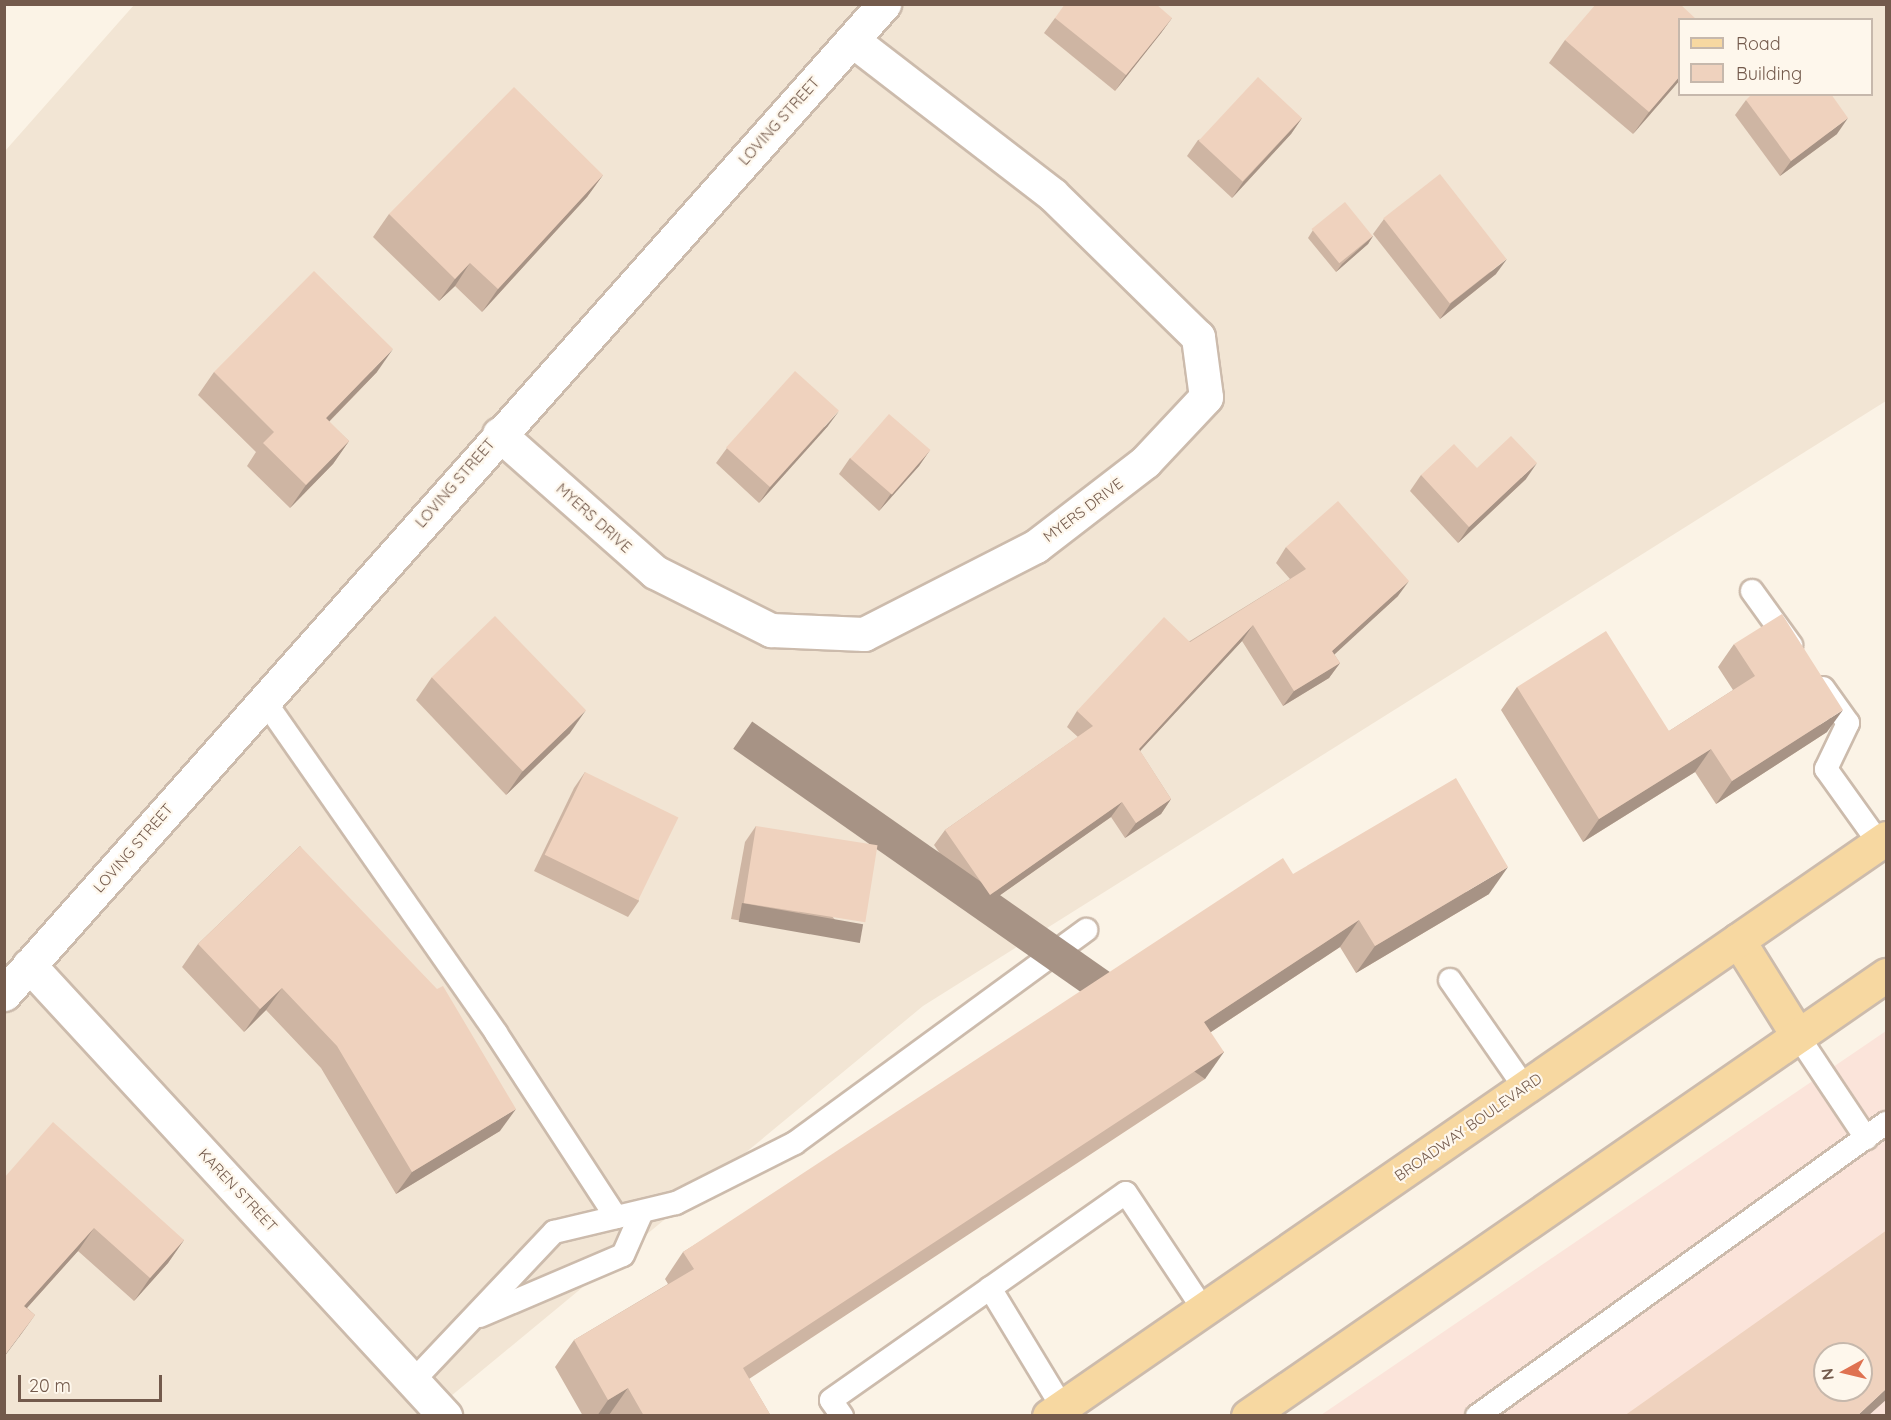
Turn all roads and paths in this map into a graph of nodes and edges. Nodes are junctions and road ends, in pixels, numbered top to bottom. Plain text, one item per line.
1 (884, 4) edge
2 (852, 40) junction
3 (499, 434) junction
4 (1752, 591) dead end
5 (264, 699) junction
6 (1883, 841) edge
7 (1086, 930) dead end
8 (1738, 940) junction
9 (29, 965) junction
10 (1887, 975) edge
11 (1450, 980) dead end
12 (4, 994) edge
13 (1798, 1036) junction
14 (1525, 1088) junction
15 (1887, 1123) edge
16 (1866, 1138) junction
17 (642, 1212) junction
18 (615, 1217) junction
19 (990, 1288) junction
20 (1203, 1309) junction
21 (471, 1320) junction
22 (414, 1380) junction
23 (1055, 1411) edge
24 (1265, 1411) edge
25 (444, 1416) edge
26 (842, 1416) edge
27 (1477, 1416) edge

1 - 2 street, LOVING STREET
2 - 3 street, LOVING STREET
2 - 3 street, MYERS DRIVE
3 - 5 street, LOVING STREET
4 - 6 lane
5 - 9 street, LOVING STREET
5 - 18 lane
6 - 8 main road, BROADWAY BOULEVARD
7 - 17 lane
8 - 13 main road
8 - 14 main road, BROADWAY BOULEVARD
9 - 12 street, LOVING STREET
9 - 22 street, KAREN STREET
10 - 13 main road
11 - 14 lane
13 - 16 lane
13 - 24 main road
14 - 20 main road, BROADWAY BOULEVARD
15 - 16 lane
16 - 27 lane
17 - 18 lane
17 - 21 lane
18 - 21 lane
19 - 20 lane
19 - 23 lane
19 - 26 lane
20 - 23 main road, BROADWAY BOULEVARD
21 - 22 lane
22 - 25 street, KAREN STREET

